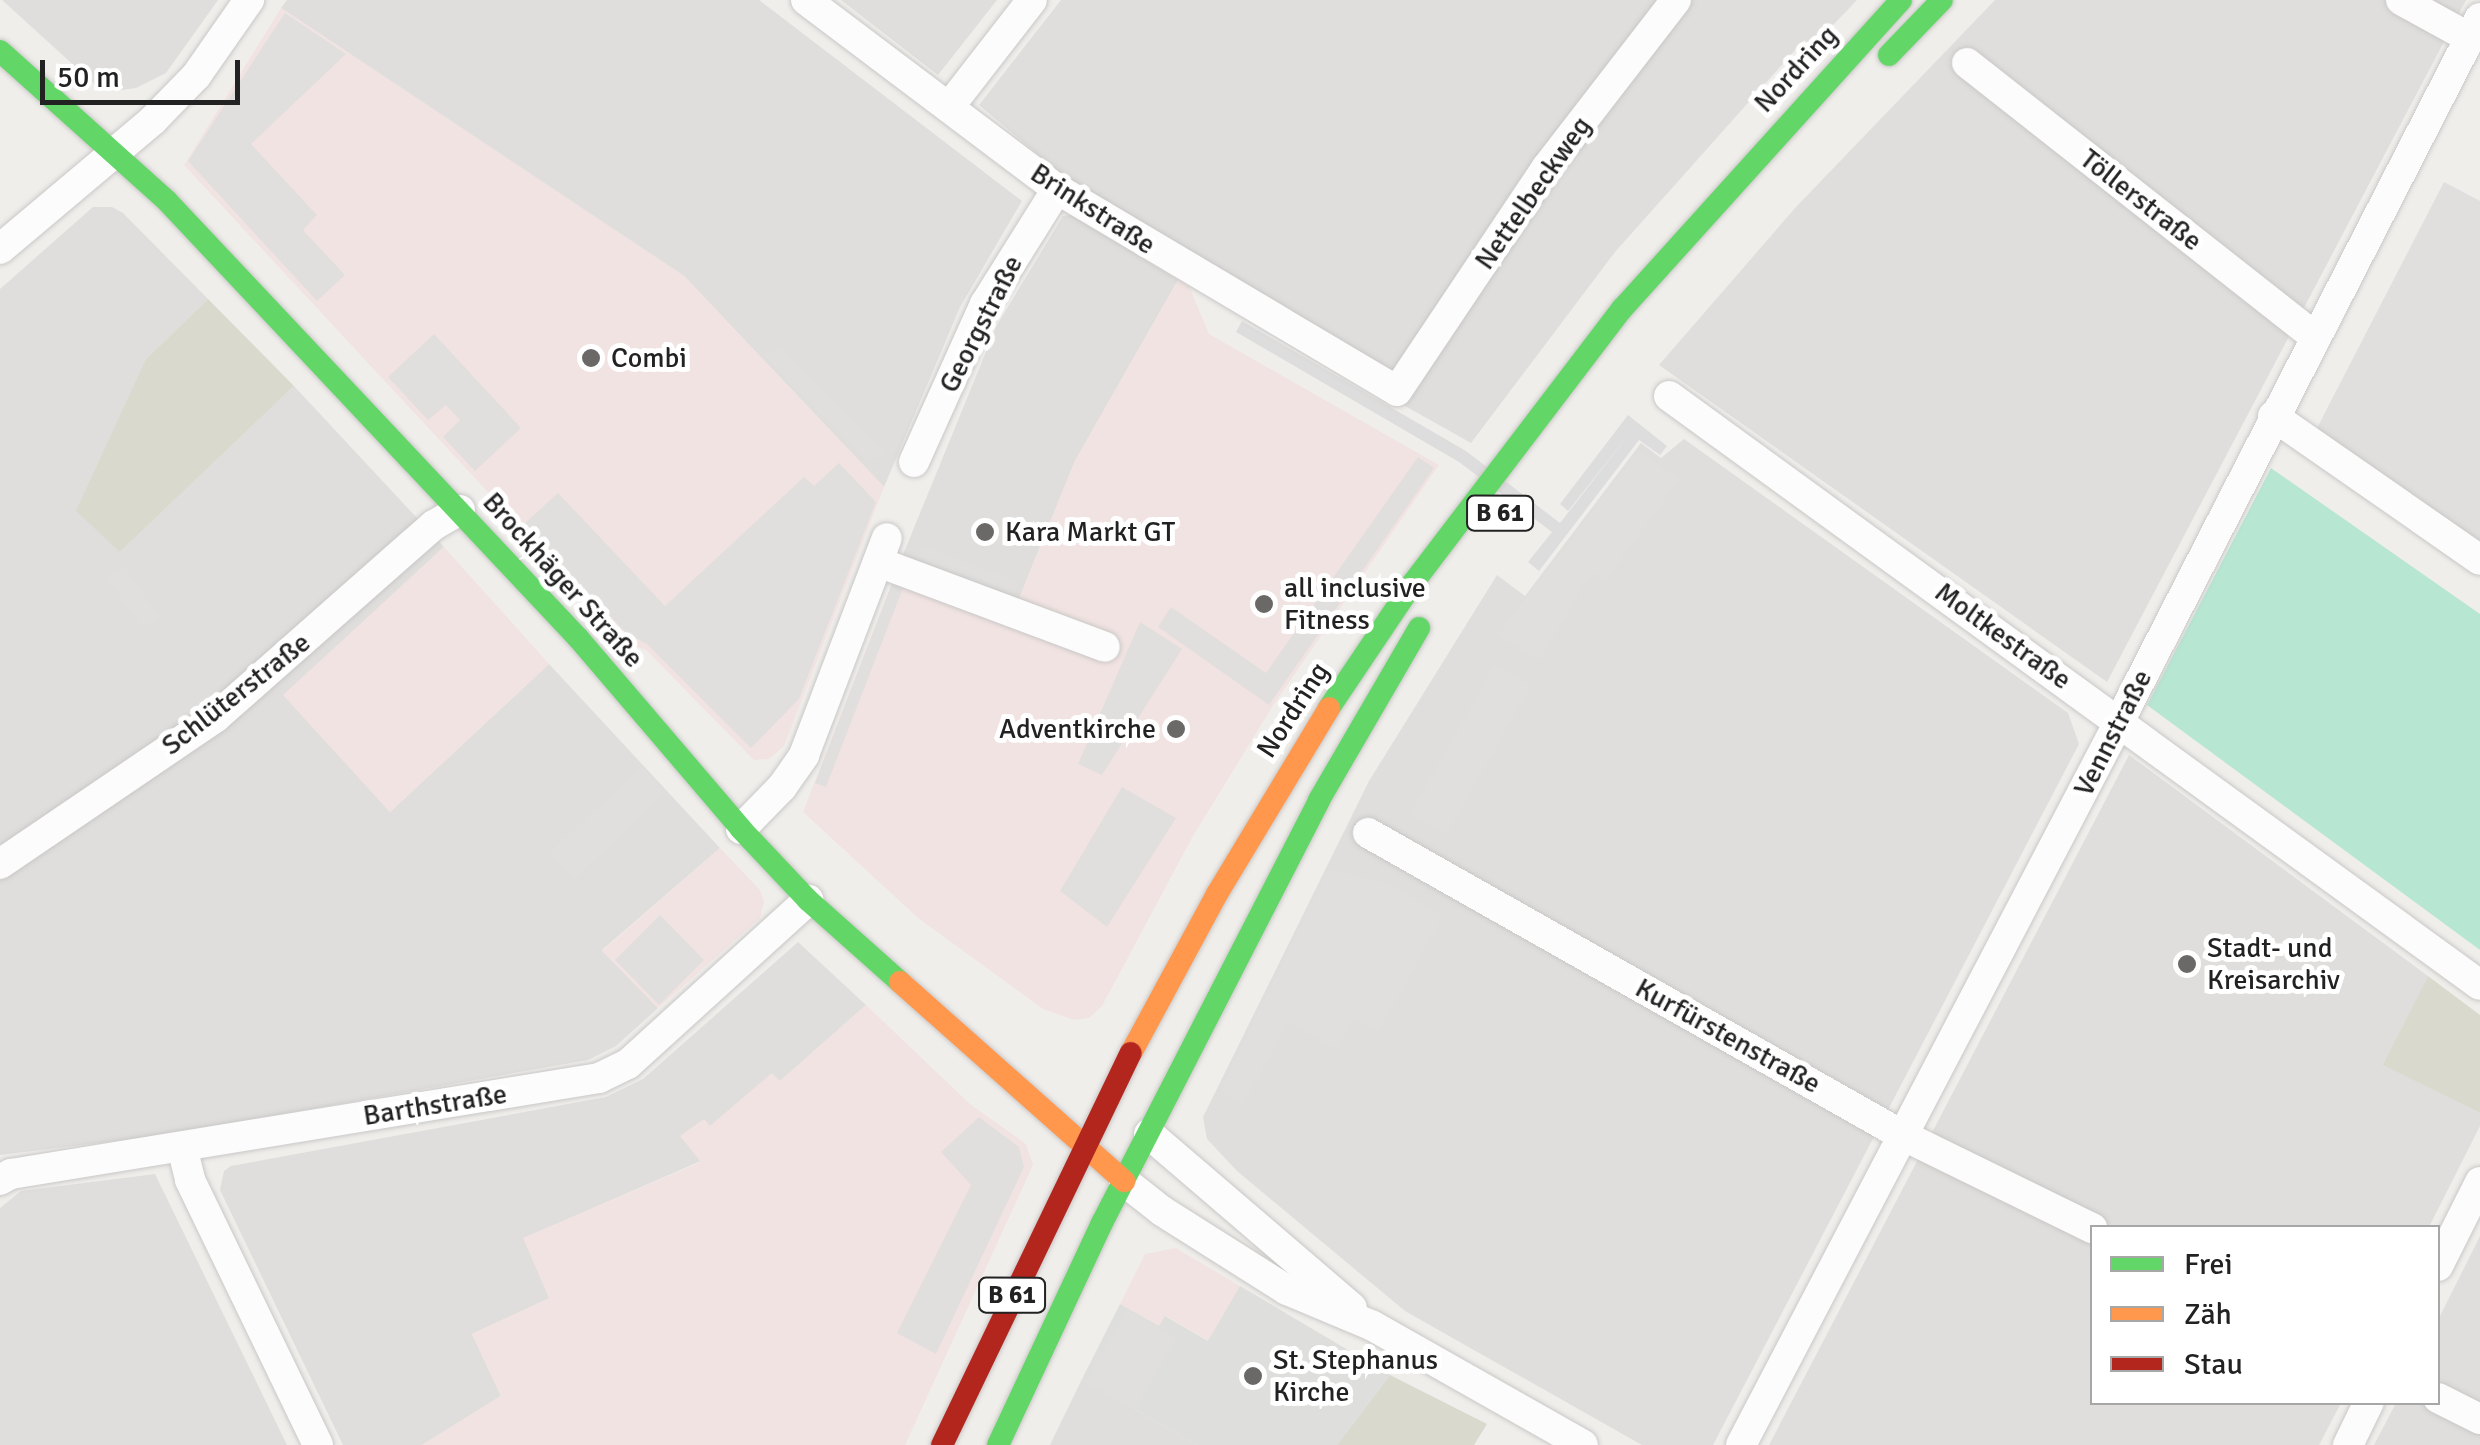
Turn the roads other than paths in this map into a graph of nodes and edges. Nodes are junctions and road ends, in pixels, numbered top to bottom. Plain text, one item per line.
1 (249, 0) edge
2 (806, 0) edge
3 (1032, 0) edge
4 (1676, 0) edge
5 (1901, 0) edge
6 (1942, 0) edge
7 (2401, 0) edge
8 (2475, 28) edge
9 (0, 51) edge
10 (1968, 64) dead end
11 (1872, 73) dead end
12 (949, 107) junction
13 (114, 152) junction
14 (1056, 190) junction
15 (0, 249) edge
16 (2314, 336) junction
17 (1398, 391) joint
18 (1669, 396) dead end
19 (2273, 416) junction
20 (914, 462) dead end
21 (460, 510) junction
22 (2480, 560) edge
23 (1436, 602) dead end
24 (1105, 648) dead end
25 (2120, 720) junction
26 (741, 829) junction
27 (1368, 834) dead end
28 (0, 864) edge
29 (808, 900) junction
30 (2480, 985) edge
31 (1128, 1116) junction
32 (1902, 1134) junction
33 (182, 1146) junction
34 (1083, 1146) junction
35 (0, 1180) edge
36 (1124, 1180) junction
37 (2480, 1182) edge
38 (2090, 1227) edge
39 (2440, 1262) edge
40 (1373, 1326) junction
41 (2440, 1399) edge
42 (2368, 1405) edge
43 (2480, 1419) edge
44 (318, 1445) edge
45 (942, 1445) edge
46 (998, 1445) edge
47 (1584, 1445) edge
48 (1741, 1445) edge
49 (2348, 1445) edge

1 - 13 street
2 - 12 street, Brinkstraße
3 - 12 street
4 - 17 street, Nettelbeckweg
5 - 31 main road, Nordring / B 61
6 - 11 main road
7 - 8 street
8 - 16 street, Vennstraße
9 - 13 main road, Brockhäger Straße
10 - 16 street, Töllerstraße
12 - 14 street, Brinkstraße
13 - 15 street
13 - 21 main road, Brockhäger Straße
14 - 17 street, Brinkstraße
14 - 20 street, Georgstraße
16 - 19 street, Vennstraße
18 - 25 street, Moltkestraße
19 - 22 street
19 - 25 street, Vennstraße
21 - 26 main road, Brockhäger Straße
21 - 28 street, Schlüterstraße
23 - 31 main road, Nordring / B 61
24 - 26 street
25 - 30 street, Moltkestraße
25 - 32 street, Vennstraße
26 - 29 main road, Brockhäger Straße
27 - 32 street, Kurfürstenstraße
29 - 33 street, Barthstraße
29 - 34 main road, Brockhäger Straße
31 - 34 main road, Nordring / B 61
31 - 36 main road, Nordring / B 61
31 - 40 street
32 - 38 street, Kurfürstenstraße
32 - 48 street, Vennstraße
33 - 35 street, Barthstraße
33 - 44 street
34 - 36 main road, Brockhäger Straße
34 - 45 main road, Nordring / B 61
36 - 40 street
36 - 46 main road, Nordring / B 61
37 - 39 street
40 - 47 street
41 - 43 street
42 - 49 street

